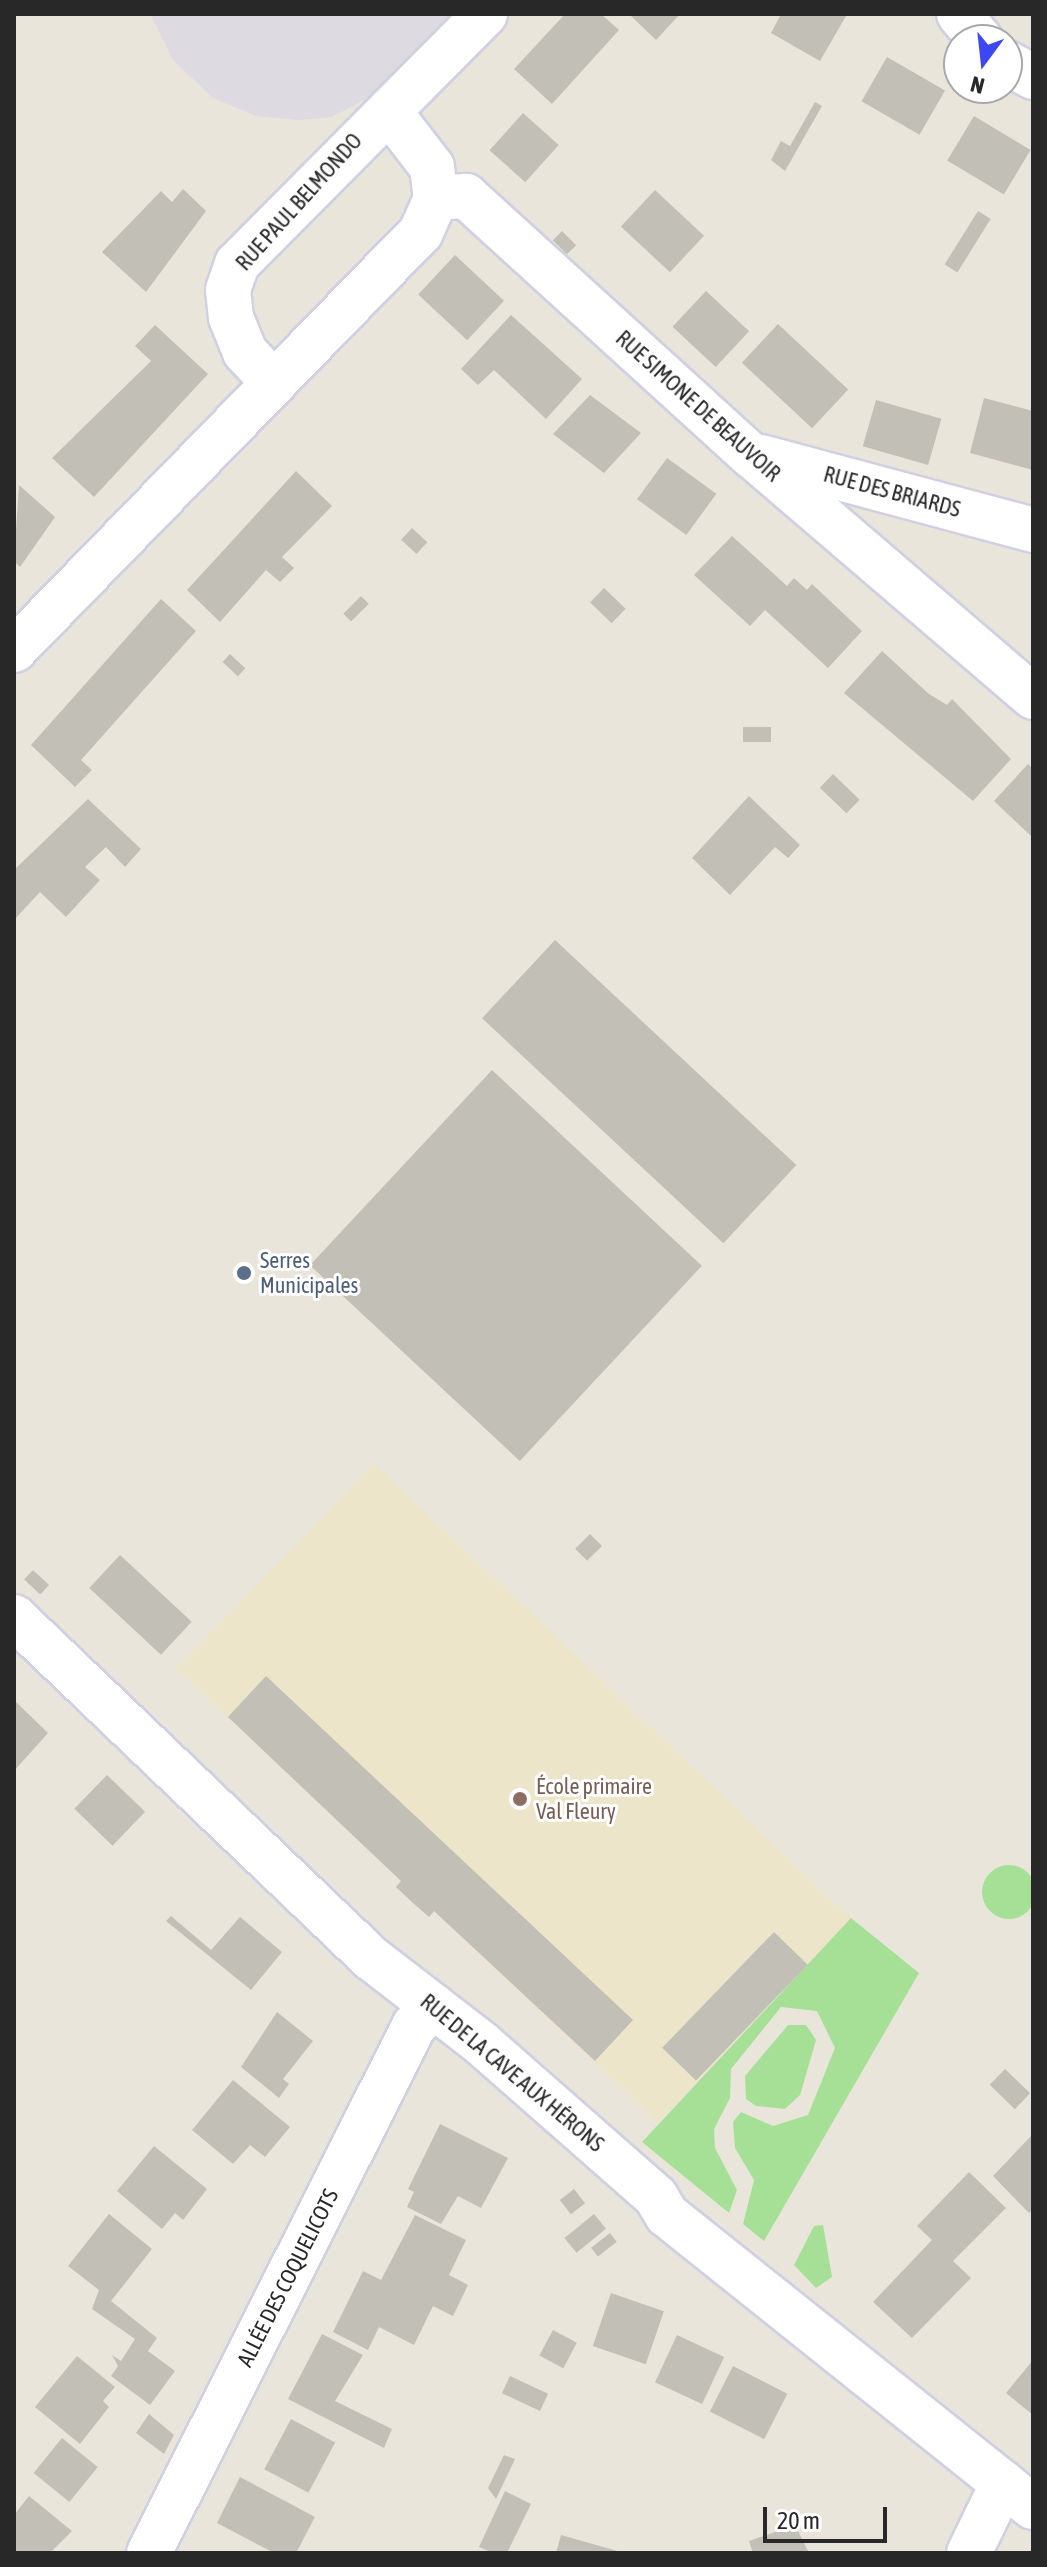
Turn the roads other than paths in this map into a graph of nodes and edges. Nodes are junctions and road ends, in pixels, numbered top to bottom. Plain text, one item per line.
1 (485, 14) edge
2 (391, 114) junction
3 (436, 198) junction
4 (272, 381) junction
5 (751, 455) junction
6 (1033, 530) edge
7 (14, 650) edge
8 (1033, 697) edge
9 (14, 1617) edge
10 (434, 2007) junction
11 (1018, 2495) edge
12 (149, 2553) edge
13 (969, 2553) edge

1 - 2 street, RUE PAUL BELMONDO
2 - 3 street
2 - 4 street, RUE PAUL BELMONDO
3 - 4 street
3 - 5 street, RUE SIMONE DE BEAUVOIR
4 - 7 street
5 - 6 street, RUE DES BRIARDS
5 - 8 street, RUE SIMONE DE BEAUVOIR
9 - 10 street, RUE DE LA CAVE AUX HÉRONS
10 - 11 street, RUE DE LA CAVE AUX HÉRONS
10 - 12 street, ALLÉE DES COQUELICOTS
11 - 13 street

